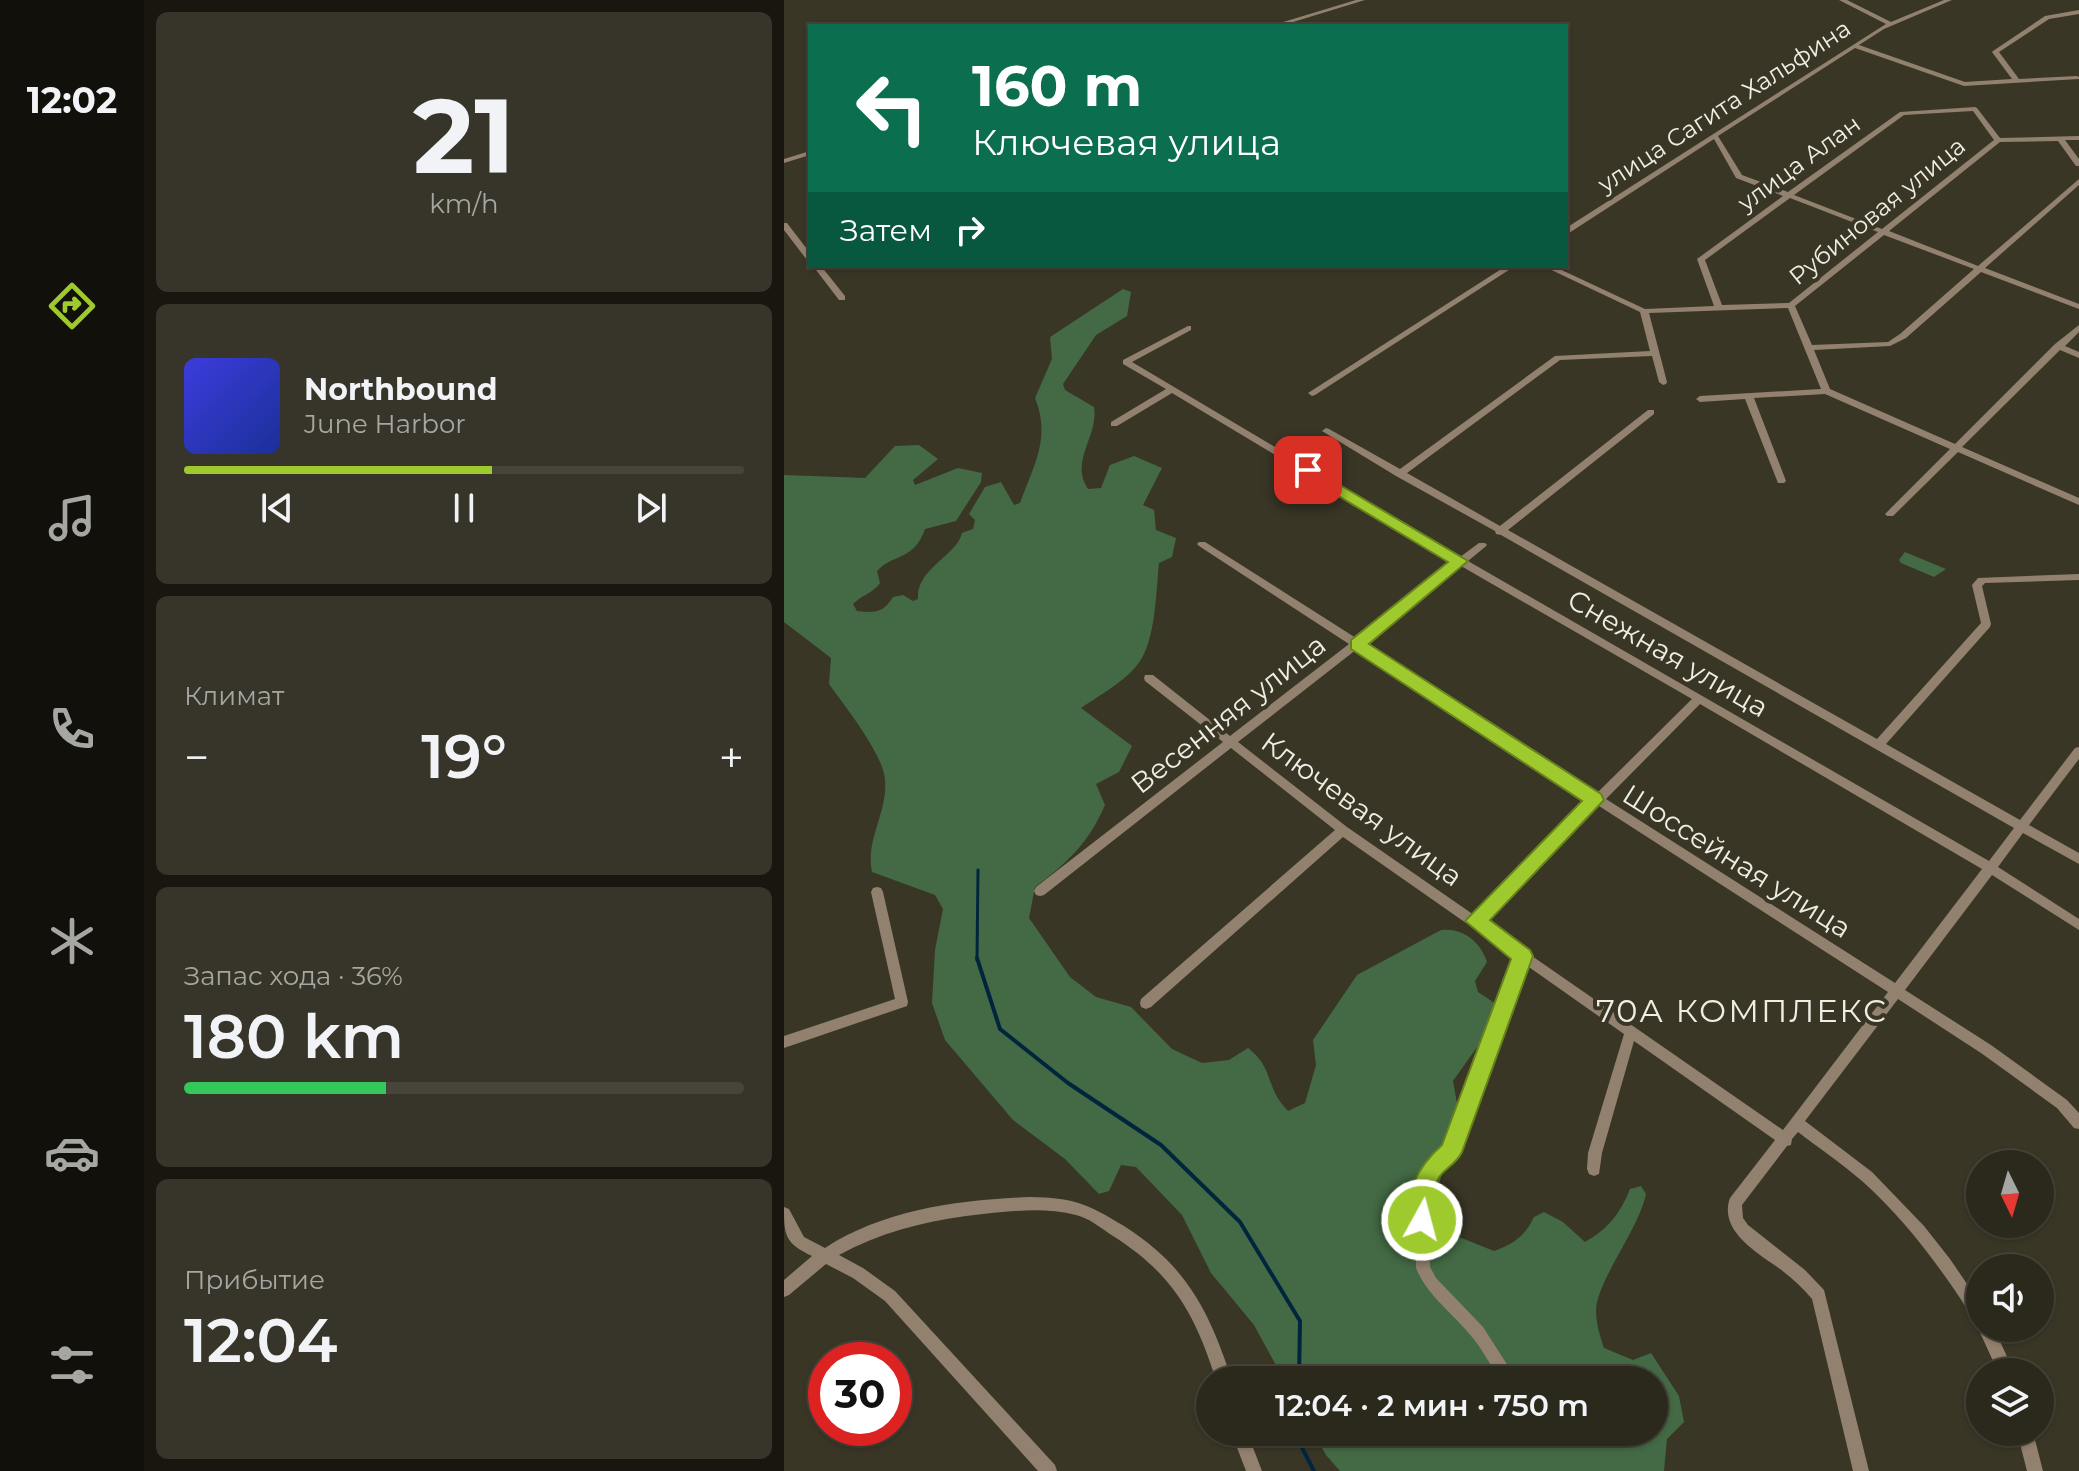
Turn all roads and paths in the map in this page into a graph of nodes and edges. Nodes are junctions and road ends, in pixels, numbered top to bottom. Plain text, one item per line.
1 (1362, 0) edge
2 (1842, 0) edge
3 (1924, 0) edge
4 (1949, 0) edge
5 (1933, 4) junction
6 (2079, 12) edge
7 (1280, 24) edge
8 (1891, 24) junction
9 (1855, 46) junction
10 (2078, 79) edge
11 (2016, 80) junction
12 (1715, 136) junction
13 (2060, 138) junction
14 (2079, 138) edge
15 (1998, 140) junction
16 (808, 154) edge
17 (784, 161) edge
18 (2079, 164) edge
19 (2079, 181) edge
20 (1787, 196) junction
21 (784, 225) edge
22 (1568, 230) edge
23 (1882, 232) junction
24 (808, 255) edge
25 (819, 268) edge
26 (1508, 268) edge
27 (1551, 268) edge
28 (1981, 270) junction
29 (842, 298) dead end
30 (1791, 305) junction
31 (1718, 306) junction
32 (2079, 307) edge
33 (1644, 311) junction
34 (2079, 327) edge
35 (1188, 328) dead end
36 (2058, 346) junction
37 (1809, 348) junction
38 (1653, 353) junction
39 (2079, 355) edge
40 (1663, 382) dead end
41 (1172, 389) junction
42 (1826, 391) junction
43 (1312, 393) dead end
44 (1749, 397) junction
45 (1700, 399) dead end
46 (1651, 412) dead end
47 (1114, 424) dead end
48 (1326, 431) dead end
49 (1958, 450) junction
50 (1399, 474) junction
51 (1781, 481) dead end
52 (2079, 502) edge
53 (1890, 514) dead end
54 (1499, 532) junction
55 (1202, 544) dead end
56 (1482, 545) dead end
57 (1460, 561) junction
58 (2079, 577) edge
59 (1357, 645) junction
60 (1149, 678) dead end
61 (1699, 699) junction
62 (1230, 742) junction
63 (1878, 745) junction
64 (2079, 751) edge
65 (1595, 800) junction
66 (2022, 825) junction
67 (1343, 830) junction
68 (2079, 859) edge
69 (1990, 867) junction
70 (1040, 891) dead end
71 (877, 892) dead end
72 (1476, 921) junction
73 (2079, 925) edge
74 (1523, 956) junction
75 (1895, 992) junction
76 (1146, 1003) dead end
77 (1631, 1031) junction
78 (784, 1042) edge
79 (1797, 1123) junction
80 (2079, 1123) edge
81 (1782, 1145) junction
82 (1594, 1169) dead end
83 (784, 1214) edge
84 (822, 1256) junction
85 (784, 1290) edge
86 (1966, 1294) edge
87 (1220, 1366) edge
88 (1500, 1366) edge
89 (1244, 1446) edge
90 (2029, 1446) edge
91 (1049, 1471) edge
92 (1254, 1471) edge
93 (1861, 1471) edge
94 (2035, 1471) edge

1 - 7 street
2 - 8 street
3 - 5 street
4 - 5 street, улица Сагита Хальфина
5 - 8 street, улица Сагита Хальфина
6 - 11 street
8 - 9 street, улица Сагита Хальфина
9 - 11 street
9 - 12 street, улица Сагита Хальфина
10 - 11 street
12 - 20 street
12 - 22 street, улица Сагита Хальфина
13 - 14 street, Рубиновая улица
13 - 15 street, Рубиновая улица
13 - 18 street
15 - 20 street, улица Алан
15 - 23 street, Рубиновая улица
16 - 17 street
19 - 28 street
20 - 23 street
20 - 31 street, улица Алан
21 - 24 street
23 - 28 street
23 - 30 street, Рубиновая улица
25 - 29 street
26 - 43 street
27 - 33 street
28 - 32 street
28 - 37 street
30 - 31 street
30 - 37 street, Рубиновая улица
31 - 33 street
33 - 38 street
34 - 36 street
35 - 41 street, Снежная улица
36 - 39 street
36 - 49 street
37 - 42 street, Рубиновая улица
38 - 40 street
38 - 50 street
41 - 47 street
41 - 57 street, Снежная улица
42 - 44 street
42 - 49 street
44 - 45 street
44 - 51 street
46 - 54 street
48 - 50 street
49 - 52 street
49 - 53 street
50 - 54 street
54 - 63 street
55 - 59 street, Шоссейная улица
56 - 57 street, Весенняя улица
57 - 59 street, Весенняя улица
57 - 61 street, Снежная улица
58 - 63 street
59 - 62 street, Весенняя улица
59 - 65 street, Шоссейная улица
60 - 62 street, Ключевая улица
61 - 65 street
61 - 69 street, Снежная улица
62 - 67 street, Ключевая улица
62 - 70 street, Весенняя улица
63 - 66 street
64 - 66 street
65 - 72 street
65 - 75 street, Шоссейная улица
66 - 68 street
66 - 69 street
67 - 72 street, Ключевая улица
67 - 76 street
69 - 73 street, Снежная улица
69 - 75 street
71 - 78 street
72 - 74 street, Ключевая улица
74 - 77 street, Ключевая улица
74 - 88 street
75 - 79 street
75 - 80 street, Шоссейная улица
77 - 81 street, Ключевая улица
77 - 82 street
79 - 81 street
79 - 86 street
81 - 93 street
83 - 84 street
84 - 85 street
84 - 87 street
84 - 91 street
89 - 92 street
90 - 94 street

